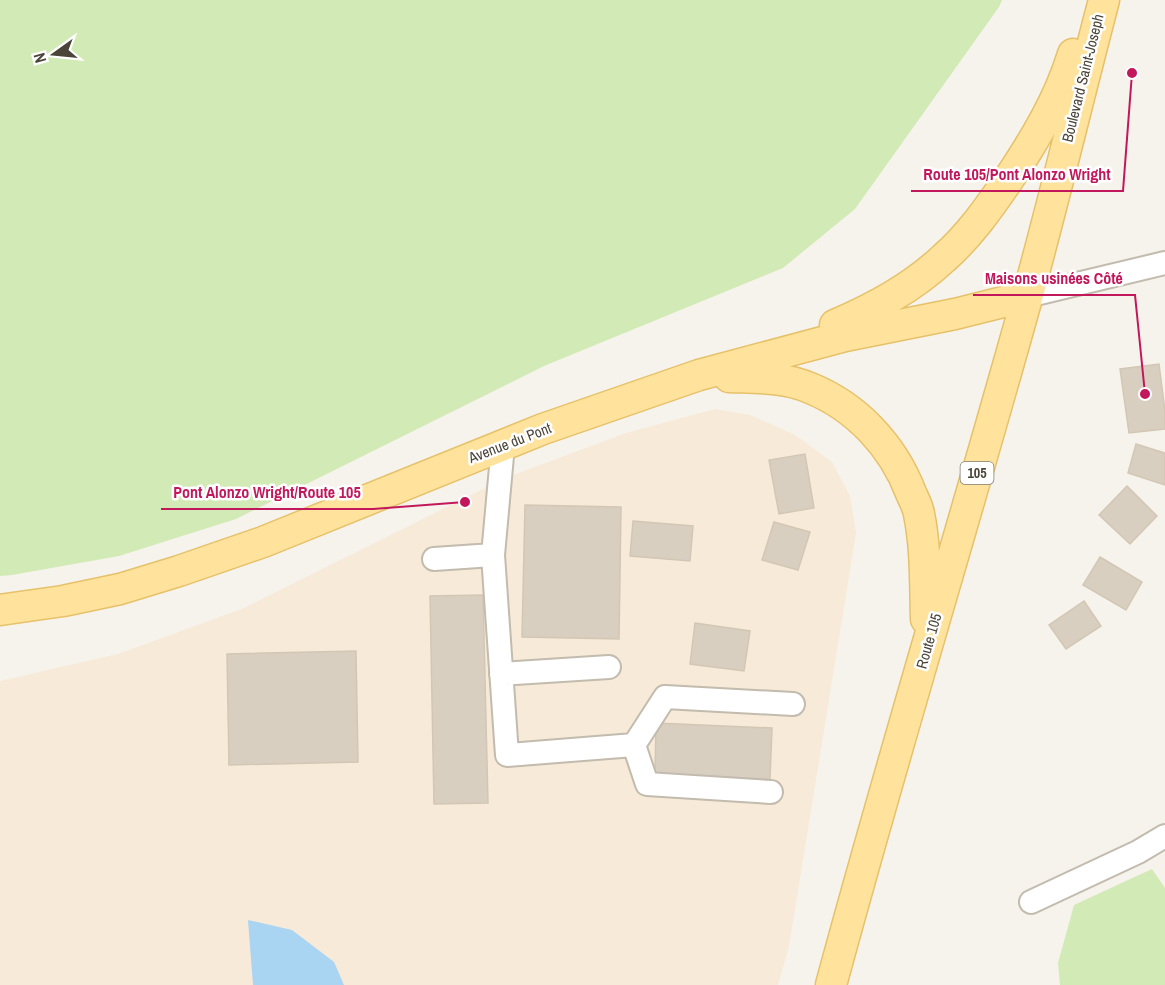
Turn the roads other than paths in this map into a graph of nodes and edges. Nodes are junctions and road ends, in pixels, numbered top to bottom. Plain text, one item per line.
1 (1090, 0) edge
2 (1104, 0) edge
3 (1165, 263) edge
4 (1027, 296) junction
5 (699, 375) junction
6 (503, 445) junction
7 (493, 555) junction
8 (434, 559) dead end
9 (0, 610) edge
10 (927, 650) junction
11 (609, 667) dead end
12 (501, 674) junction
13 (793, 704) dead end
14 (634, 745) junction
15 (771, 792) dead end
16 (1165, 836) edge
17 (1031, 902) dead end
18 (831, 985) edge

1 - 5 main road
2 - 4 main road, Boulevard Saint-Joseph / 105
3 - 4 street
4 - 5 main road, Avenue du Pont
4 - 10 main road, Route 105 / 105
5 - 6 main road, Avenue du Pont
5 - 10 main road
6 - 7 street
6 - 9 main road, Avenue du Pont
7 - 8 street
7 - 12 street
10 - 18 main road, Route 105 / 105
11 - 12 street
12 - 14 street
13 - 14 street
14 - 15 street
16 - 17 street

